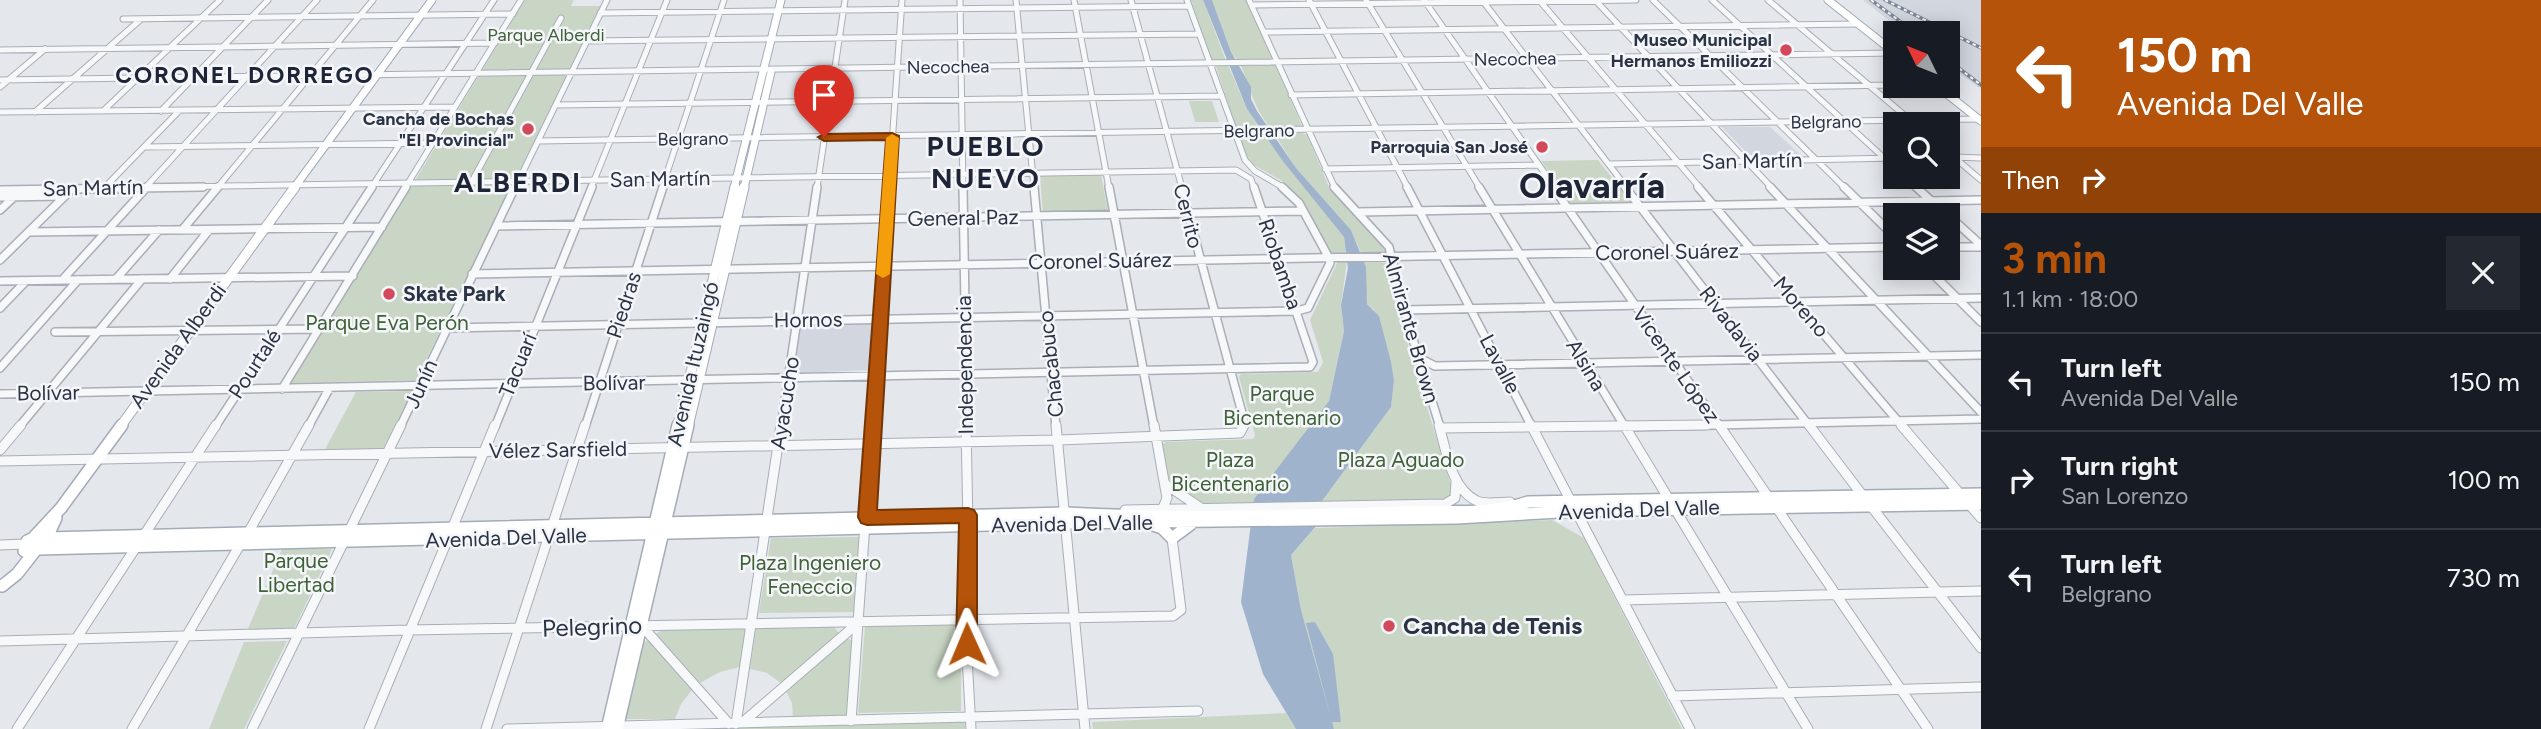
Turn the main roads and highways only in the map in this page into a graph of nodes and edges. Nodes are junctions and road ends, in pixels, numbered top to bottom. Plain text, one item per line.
1 (434, 0) edge
2 (781, 0) edge
3 (1828, 0) edge
4 (1834, 0) edge
5 (783, 7) edge
6 (1883, 42) edge
7 (1883, 43) edge
8 (1954, 98) edge
9 (1958, 98) edge
10 (1981, 118) edge
11 (1981, 494) edge
12 (1981, 503) edge
13 (1672, 504) junction
14 (1574, 506) junction
15 (1335, 514) junction
16 (1241, 515) junction
17 (1066, 518) junction
18 (1148, 523) junction
19 (1192, 523) junction
20 (660, 528) junction
21 (35, 544) junction
22 (1, 588) edge
23 (612, 727) edge

1 - 21 main road, Avenida Alberdi
2 - 5 main road, Avenida Ituzaingó
3 - 7 main road
4 - 6 main road
5 - 20 main road, Avenida Ituzaingó
8 - 10 main road
9 - 10 main road
11 - 13 main road, Avenida Del Valle
12 - 13 main road, Avenida Del Valle
13 - 14 main road, Avenida Del Valle
14 - 15 main road, Avenida Del Valle
14 - 15 main road, Avenida Del Valle
15 - 16 main road, Avenida Del Valle
16 - 17 main road, Avenida Del Valle
16 - 19 main road, Avenida Del Valle
17 - 18 main road, Avenida Del Valle
17 - 20 main road, Avenida Del Valle
18 - 19 main road, Avenida Del Valle
18 - 19 main road
20 - 21 main road, Avenida Del Valle
20 - 21 main road, Avenida Del Valle
20 - 23 main road, Avenida Ituzaingó
21 - 22 main road, Avenida Alberdi

